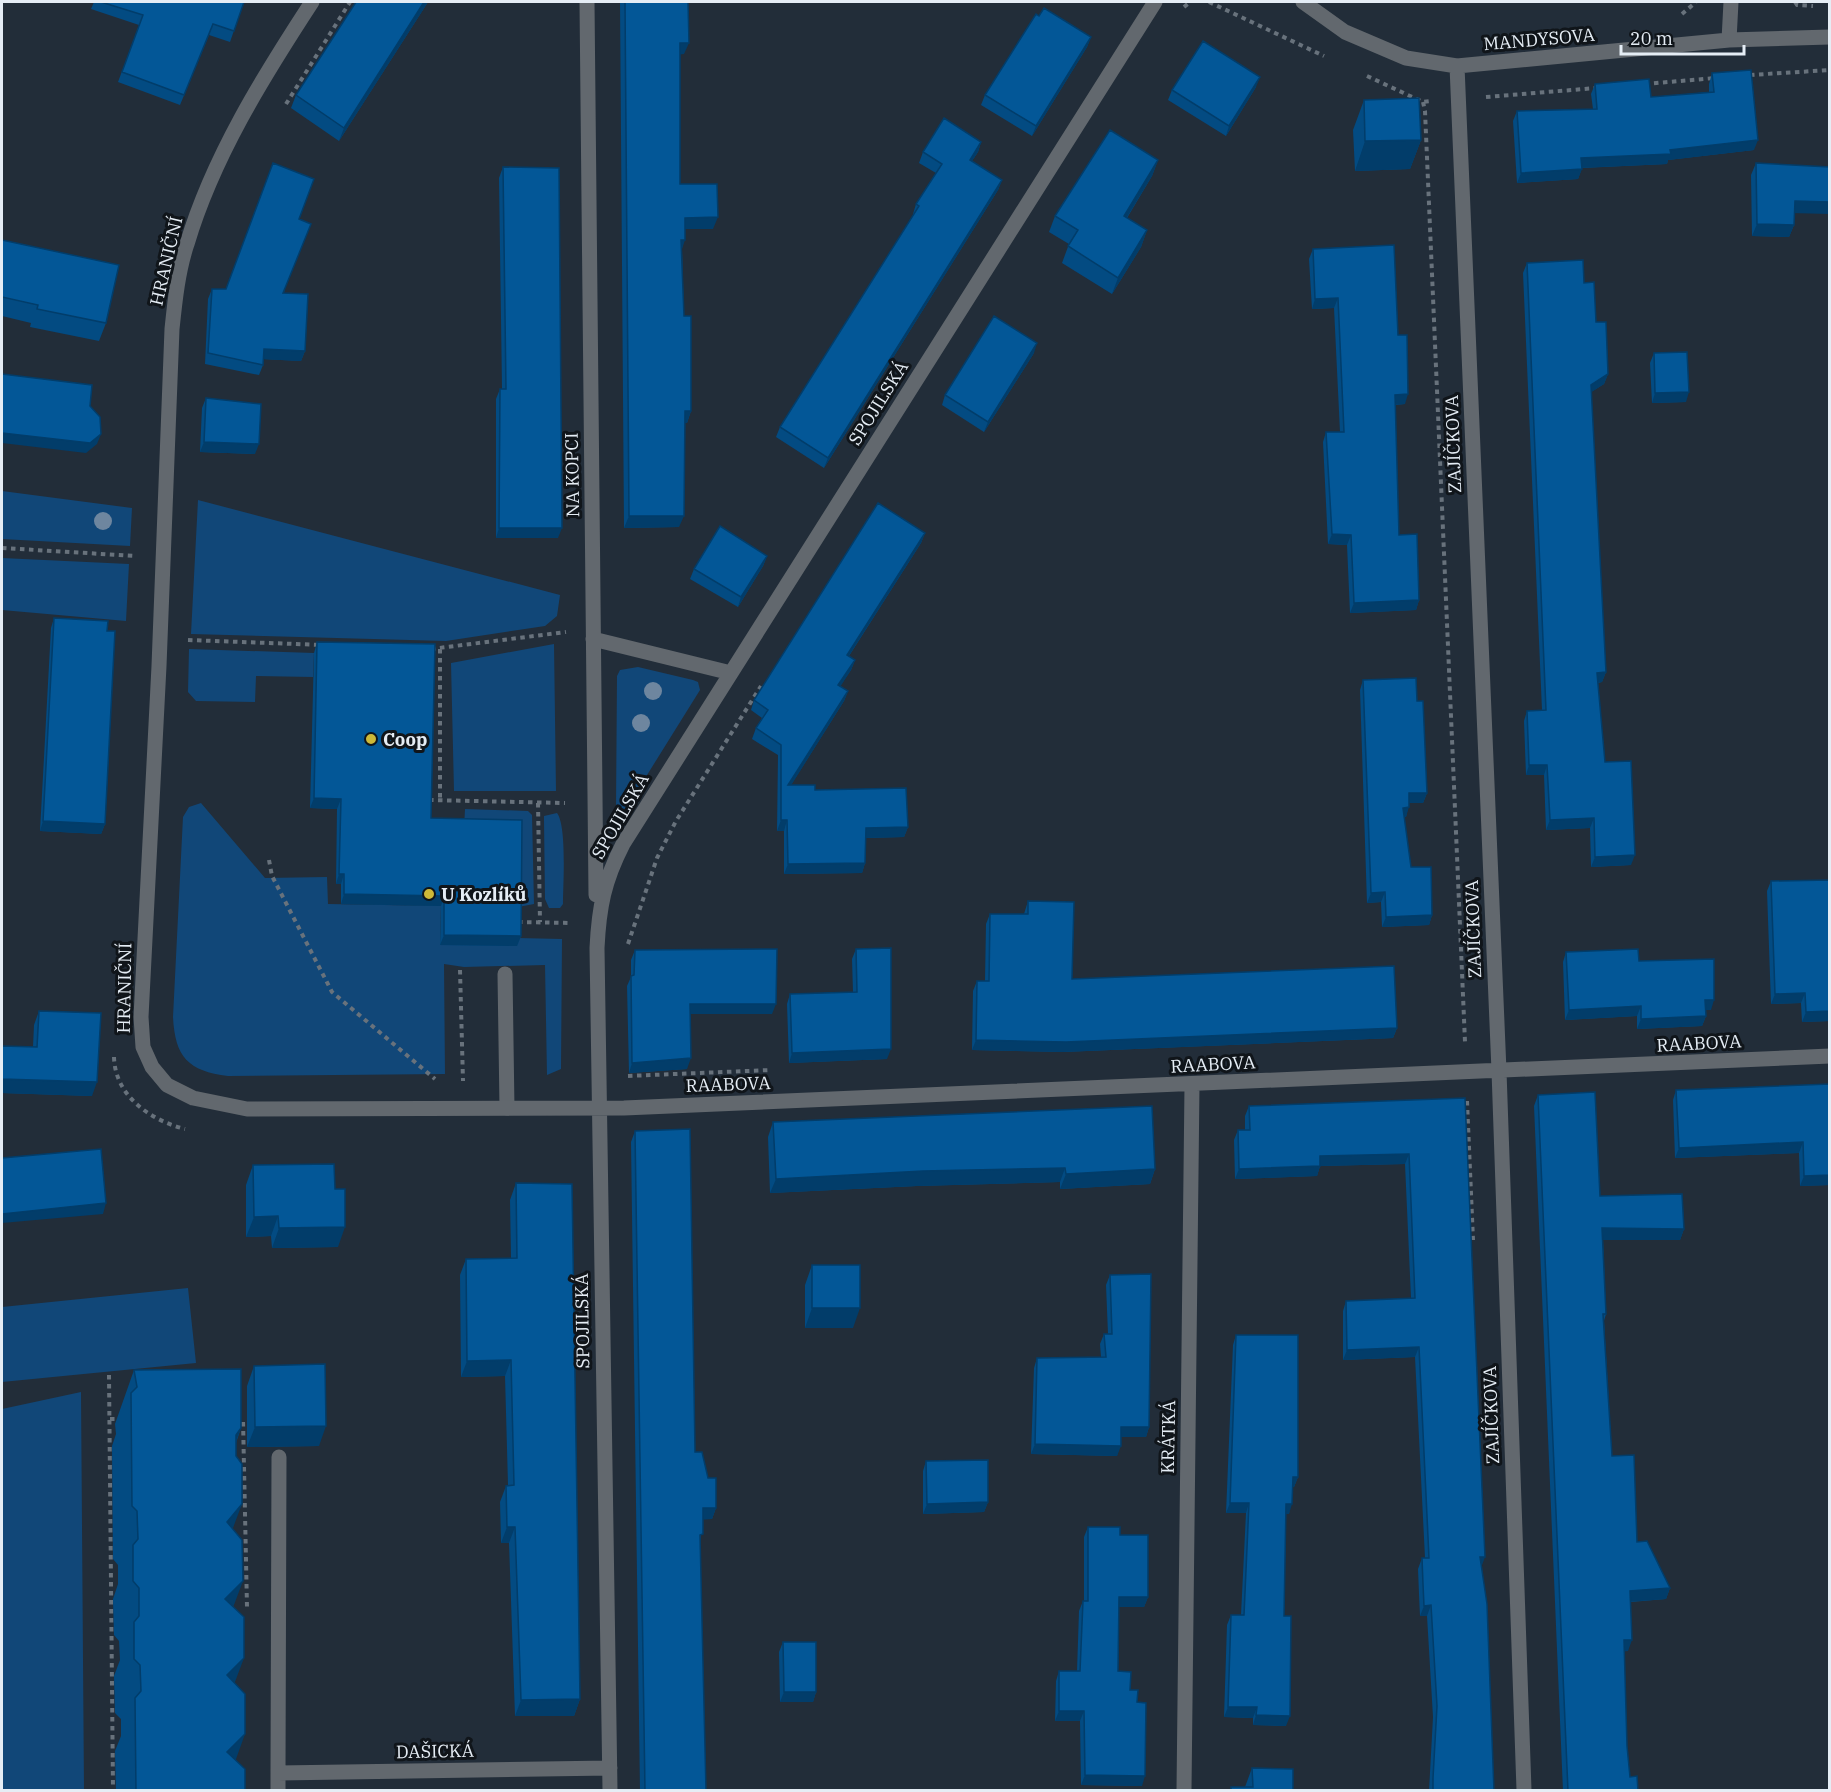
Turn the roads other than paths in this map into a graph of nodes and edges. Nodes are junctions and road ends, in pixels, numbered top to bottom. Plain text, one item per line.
1 (312, 2) edge
2 (587, 2) edge
3 (1155, 2) edge
4 (1303, 2) edge
5 (1731, 2) edge
6 (1830, 37) edge
7 (1729, 40) junction
8 (1457, 66) junction
9 (593, 639) junction
10 (731, 673) junction
11 (597, 948) junction
12 (505, 974) dead end
13 (1830, 1056) edge
14 (1499, 1071) junction
15 (1191, 1085) junction
16 (507, 1108) junction
17 (598, 1108) junction
18 (279, 1457) dead end
19 (610, 1768) junction
20 (278, 1773) junction
21 (278, 1791) edge
22 (610, 1791) edge
23 (1184, 1791) edge
24 (1524, 1791) edge

1 - 16 street, HRANIČNÍ
2 - 9 street, NA KOPCI
3 - 10 street, SPOJILSKÁ
4 - 8 street, MANDYSOVA
5 - 7 street
6 - 7 street, MANDYSOVA
7 - 8 street, MANDYSOVA
8 - 14 street, ZAJÍČKOVA
9 - 10 street
9 - 11 street, NA KOPCI
10 - 11 street, SPOJILSKÁ
11 - 17 street, SPOJILSKÁ
12 - 16 street
13 - 14 street, RAABOVA
14 - 15 street, RAABOVA
14 - 24 street, ZAJÍČKOVA
15 - 17 street, RAABOVA
15 - 23 street, KRÁTKÁ
16 - 17 street, HRANIČNÍ
17 - 19 street, SPOJILSKÁ
18 - 20 street
19 - 20 street, DAŠICKÁ
19 - 22 street, SPOJILSKÁ
20 - 21 street

